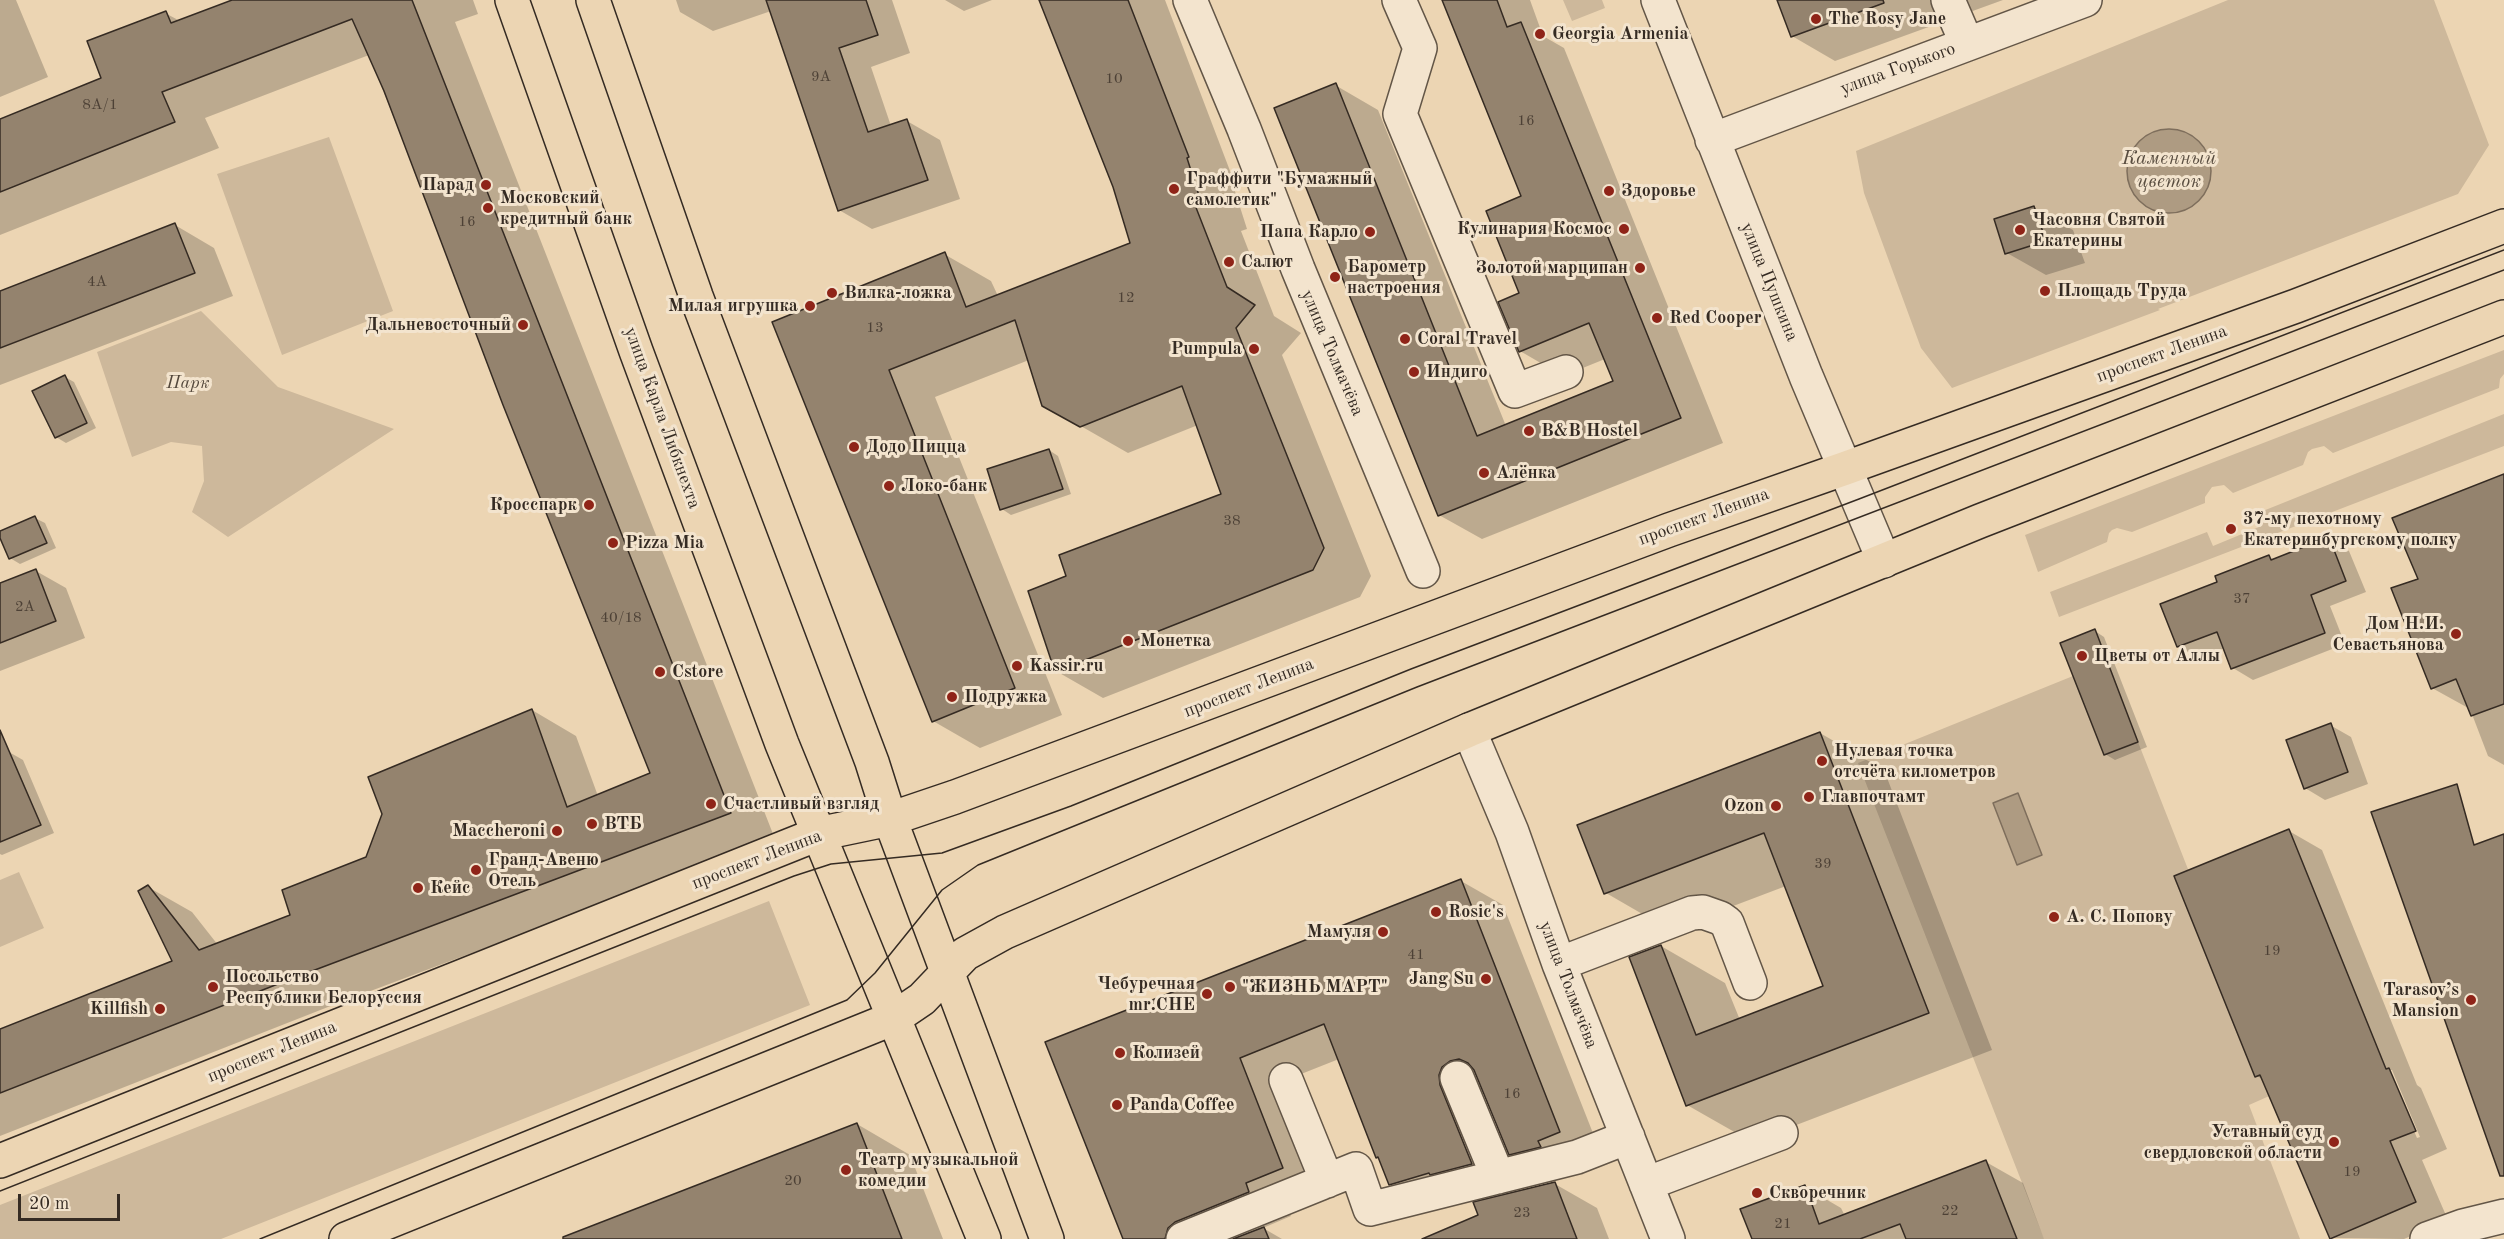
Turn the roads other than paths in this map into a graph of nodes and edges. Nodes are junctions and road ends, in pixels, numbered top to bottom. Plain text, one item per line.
1 (512, 0) edge
2 (592, 0) edge
3 (1190, 0) edge
4 (1400, 0) edge
5 (1658, 0) edge
6 (1948, 0) edge
7 (2085, 0) edge
8 (1967, 44) junction
9 (1712, 140) junction
10 (2504, 226) edge
11 (2504, 317) edge
12 (1566, 372) dead end
13 (1846, 468) junction
14 (1884, 561) junction
15 (1423, 571) dead end
16 (1469, 730) junction
17 (890, 819) junction
18 (819, 834) junction
19 (1559, 964) junction
20 (948, 975) junction
21 (1750, 983) dead end
22 (894, 1018) junction
23 (1457, 1078) dead end
24 (1286, 1080) dead end
25 (1781, 1133) dead end
26 (1628, 1137) junction
27 (0, 1161) edge
28 (1498, 1177) junction
29 (1327, 1181) junction
30 (1646, 1184) junction
31 (2504, 1216) edge
32 (2467, 1232) edge
33 (346, 1239) edge
34 (984, 1239) edge
35 (1047, 1239) edge
36 (1183, 1239) edge
37 (1668, 1239) edge
38 (2427, 1239) edge

1 - 18 main road, улица Карла Либкнехта
2 - 17 main road
3 - 15 street, улица Толмачёва
4 - 12 street
5 - 9 street, улица Пушкина
6 - 8 street
7 - 8 street, улица Горького
8 - 9 street, улица Горького
9 - 13 street, улица Пушкина
10 - 13 main road, проспект Ленина
11 - 14 main road
13 - 14 street, улица Пушкина
13 - 17 main road, проспект Ленина
14 - 16 main road
16 - 19 street, улица Толмачёва
16 - 20 main road
17 - 18 main road, проспект Ленина
17 - 20 main road
18 - 22 main road, улица Карла Либкнехта
18 - 27 main road, проспект Ленина
19 - 21 street
19 - 26 street, улица Толмачёва
20 - 22 main road
20 - 35 main road
22 - 33 main road
22 - 34 main road
23 - 28 street
24 - 29 street
25 - 30 street
26 - 28 street
26 - 30 street, улица Толмачёва
28 - 29 street
29 - 36 street
30 - 37 street, улица Толмачёва
31 - 32 street
32 - 38 street

